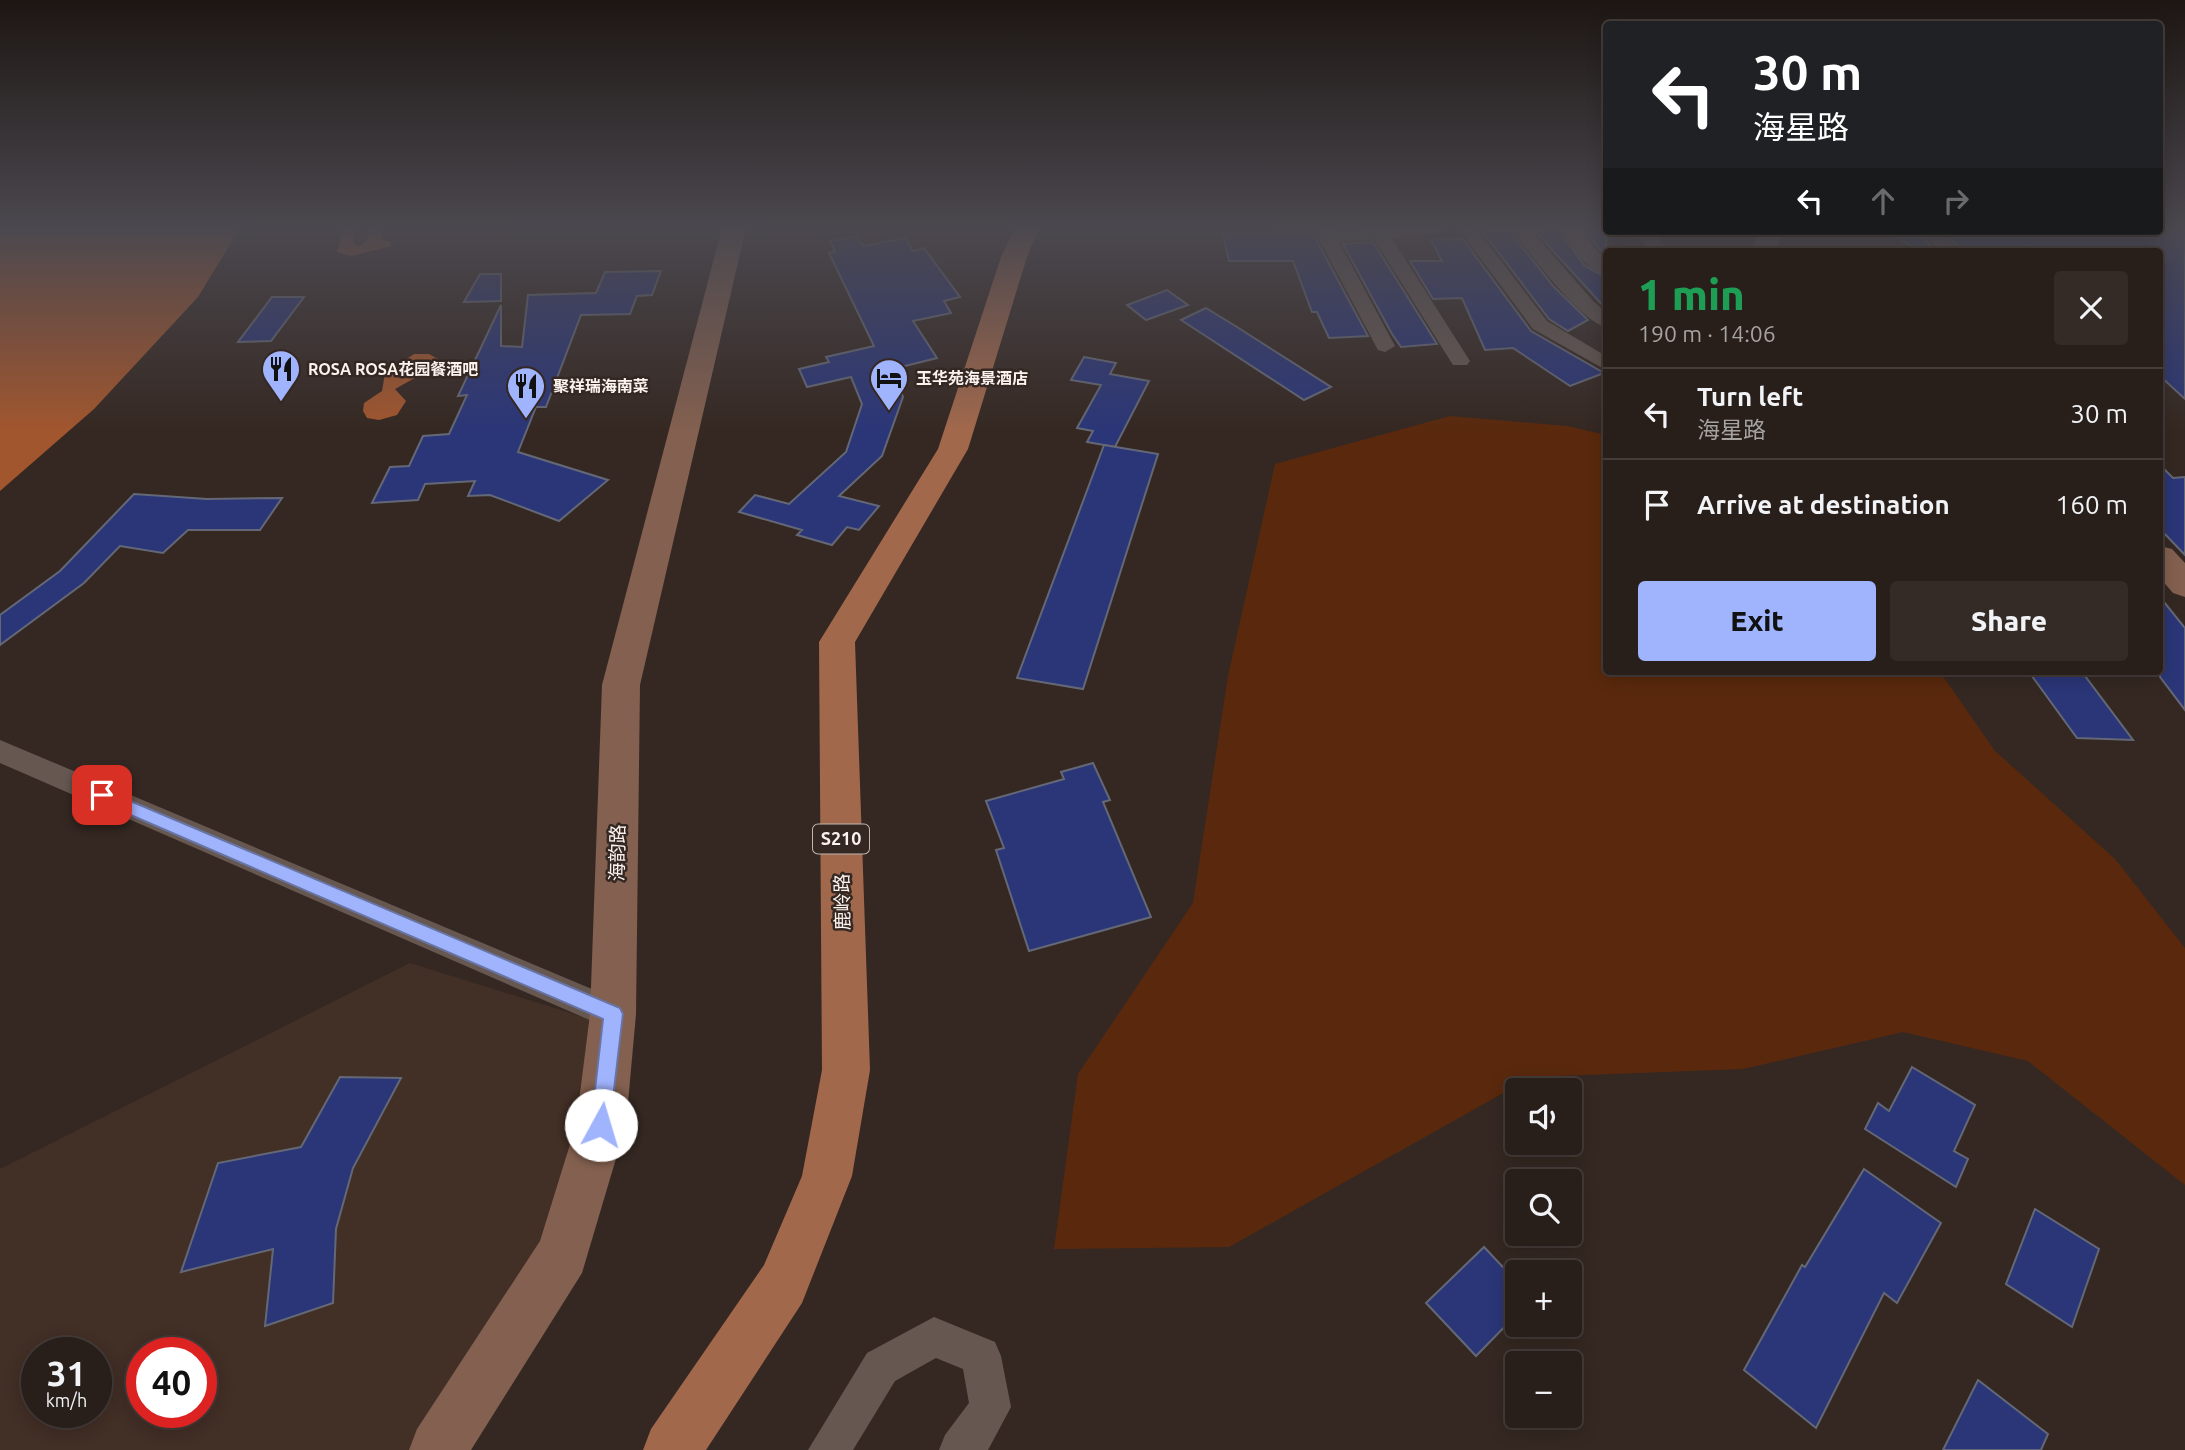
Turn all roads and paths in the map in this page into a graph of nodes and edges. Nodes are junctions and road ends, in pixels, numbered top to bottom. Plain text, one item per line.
1 (717, 296) edge
2 (1002, 296) edge
3 (1359, 296) edge
4 (1419, 296) edge
5 (1517, 296) edge
6 (1578, 296) edge
7 (1603, 319) edge
8 (1385, 346) dead end
9 (1460, 361) dead end
10 (1603, 362) edge
11 (2163, 560) edge
12 (2185, 586) edge
13 (0, 751) edge
14 (613, 1014) junction
15 (438, 1450) edge
16 (671, 1450) edge
17 (830, 1450) edge
18 (960, 1450) edge

1 - 14 street, 海韵路
2 - 16 main road, 鹿岭路 / S210
3 - 8 street
4 - 9 street
5 - 10 street
6 - 7 street
11 - 12 street
13 - 14 street
14 - 15 street, 海韵路
17 - 18 street

